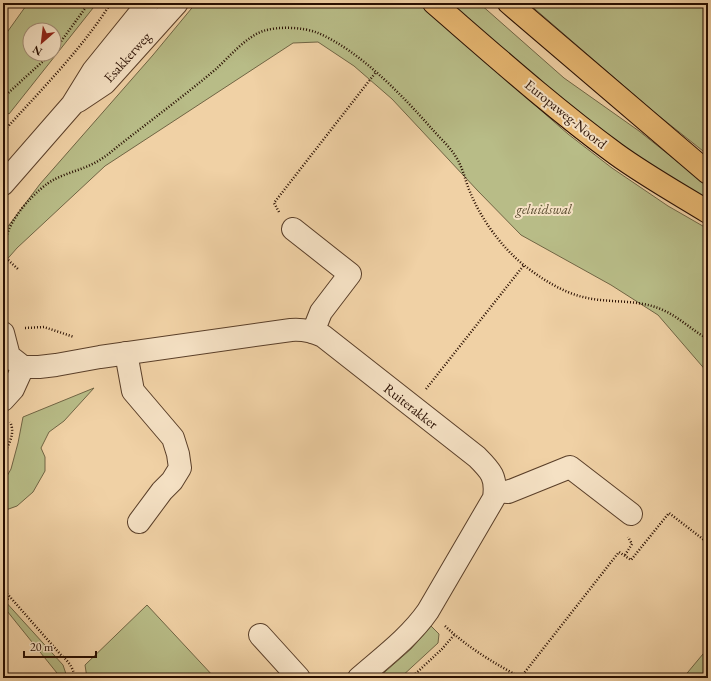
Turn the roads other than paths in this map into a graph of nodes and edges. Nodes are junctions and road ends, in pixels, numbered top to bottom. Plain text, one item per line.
1 (148, 3) edge
2 (177, 3) edge
3 (434, 3) edge
4 (509, 3) edge
5 (72, 105) junction
6 (708, 173) edge
7 (3, 184) edge
8 (708, 212) edge
9 (293, 229) road end
10 (313, 332) junction
11 (3, 333) edge
12 (126, 353) junction
13 (23, 367) junction
14 (6, 408) edge
15 (495, 491) junction
16 (631, 514) dead end
17 (139, 522) dead end
18 (260, 635) dead end
19 (298, 678) edge
20 (359, 678) edge

1 - 5 street, Esakkerweg
2 - 5 street, Esakkerweg
3 - 8 main road, Europaweg-Noord
4 - 6 main road
5 - 7 street, Esakkerweg
9 - 10 street
10 - 12 street, Ruiterakker
10 - 15 street, Ruiterakker
11 - 13 street
12 - 13 street, Ruiterakker
12 - 17 street
13 - 14 street
15 - 16 street
15 - 20 street
18 - 19 street

